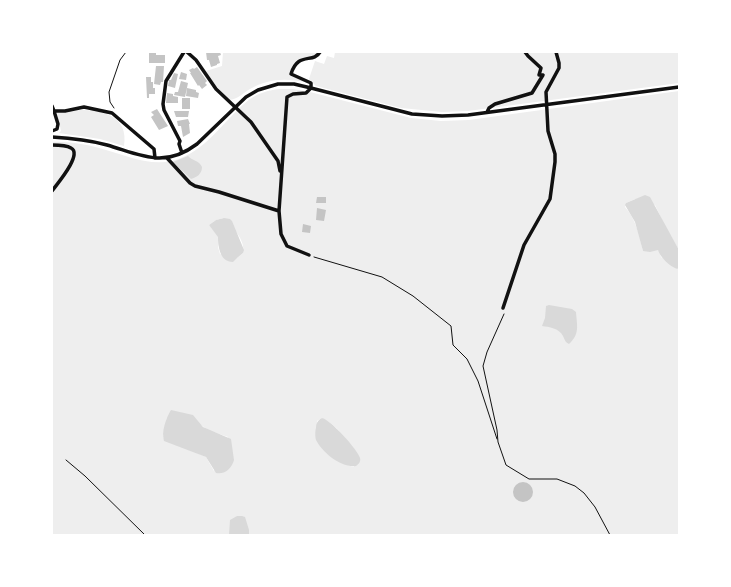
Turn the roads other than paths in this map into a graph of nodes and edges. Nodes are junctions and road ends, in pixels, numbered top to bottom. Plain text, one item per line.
1 (186, 52) edge
2 (320, 52) edge
3 (525, 52) edge
4 (556, 52) edge
5 (679, 87) edge
6 (311, 88) junction
7 (547, 104) junction
8 (52, 106) edge
9 (235, 108) junction
10 (54, 111) junction
11 (487, 112) junction
12 (52, 131) edge
13 (52, 137) edge
14 (52, 145) edge
15 (182, 153) junction
16 (155, 158) junction
17 (167, 158) junction
18 (282, 176) junction
19 (52, 191) edge
20 (279, 211) junction
21 (309, 255) road end
22 (503, 308) road end

1 - 9 street
1 - 15 street
2 - 6 street
3 - 11 street
4 - 7 street
5 - 7 street
6 - 9 street
6 - 11 street
6 - 18 street
7 - 11 street
7 - 22 street
8 - 10 street
9 - 15 street
9 - 18 street
10 - 12 street
10 - 16 street
13 - 16 street
14 - 19 street
15 - 17 street
16 - 17 street
17 - 20 street
18 - 20 street
20 - 21 street

